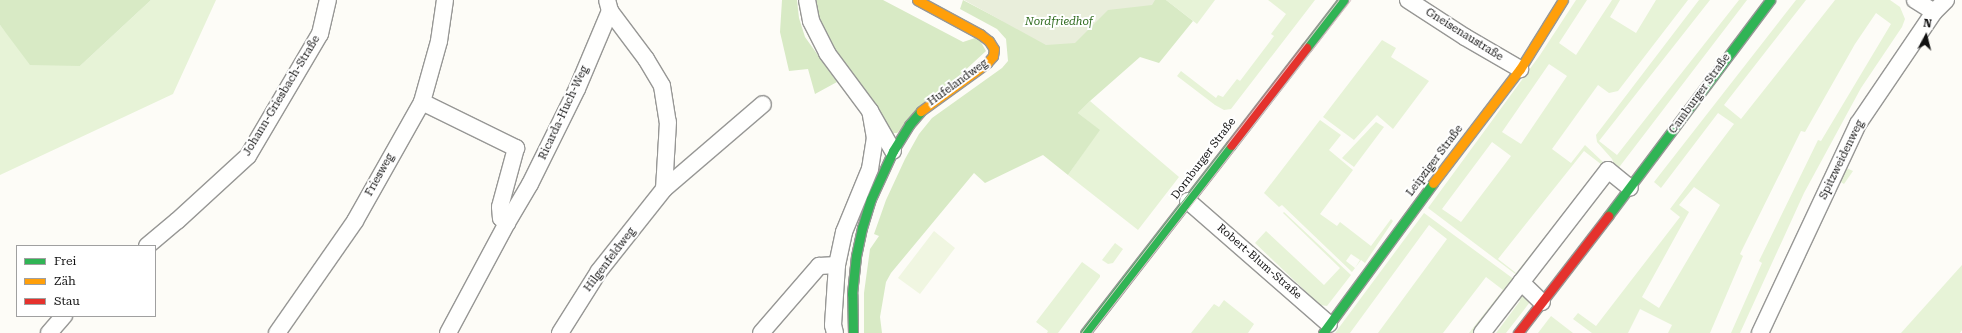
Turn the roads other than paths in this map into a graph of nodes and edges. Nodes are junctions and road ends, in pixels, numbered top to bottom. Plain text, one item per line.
1 (328, 0) edge
2 (445, 0) edge
3 (807, 0) edge
4 (917, 0) edge
5 (1343, 0) edge
6 (1408, 0) edge
7 (1563, 0) edge
8 (1770, 0) edge
9 (1915, 0) edge
10 (1946, 0) edge
11 (608, 5) edge
12 (1934, 12) junction
13 (1520, 69) junction
14 (422, 102) junction
15 (763, 104) dead end
16 (870, 111) junction
17 (893, 151) junction
18 (1630, 188) junction
19 (664, 189) junction
20 (1188, 200) junction
21 (507, 223) junction
22 (147, 245) edge
23 (837, 265) junction
24 (1521, 282) junction
25 (1542, 302) junction
26 (63, 317) edge
27 (1326, 329) edge
28 (49, 333) edge
29 (277, 333) edge
30 (448, 333) edge
31 (560, 333) edge
32 (761, 333) edge
33 (835, 333) edge
34 (852, 333) edge
35 (1085, 333) edge
36 (1482, 333) edge
37 (1518, 333) edge
38 (1760, 333) edge

1 - 22 street, Johann-Griesbach-Straße
2 - 14 street, Friesweg
3 - 16 street
4 - 17 street, Hufelandweg
5 - 20 street, Dornburger Straße
6 - 13 street, Gneisenaustraße
7 - 13 street, Leipziger Straße
8 - 18 street, Camburger Straße
9 - 12 street
10 - 12 street, Spitzweidenweg
11 - 19 street
11 - 21 street, Ricarda-Huch-Weg
12 - 38 street, Spitzweidenweg
13 - 27 street, Leipziger Straße
14 - 21 street
14 - 29 street, Friesweg
15 - 19 street, Hilgenfeldweg
16 - 17 street
16 - 23 street
17 - 34 street, Hufelandweg
18 - 24 street
18 - 25 street, Camburger Straße
19 - 31 street, Hilgenfeldweg
20 - 27 street, Robert-Blum-Straße
20 - 35 street, Dornburger Straße
21 - 30 street, Ricarda-Huch-Weg
23 - 32 street
23 - 33 street
24 - 25 street
24 - 36 street
25 - 37 street, Camburger Straße
26 - 28 street

